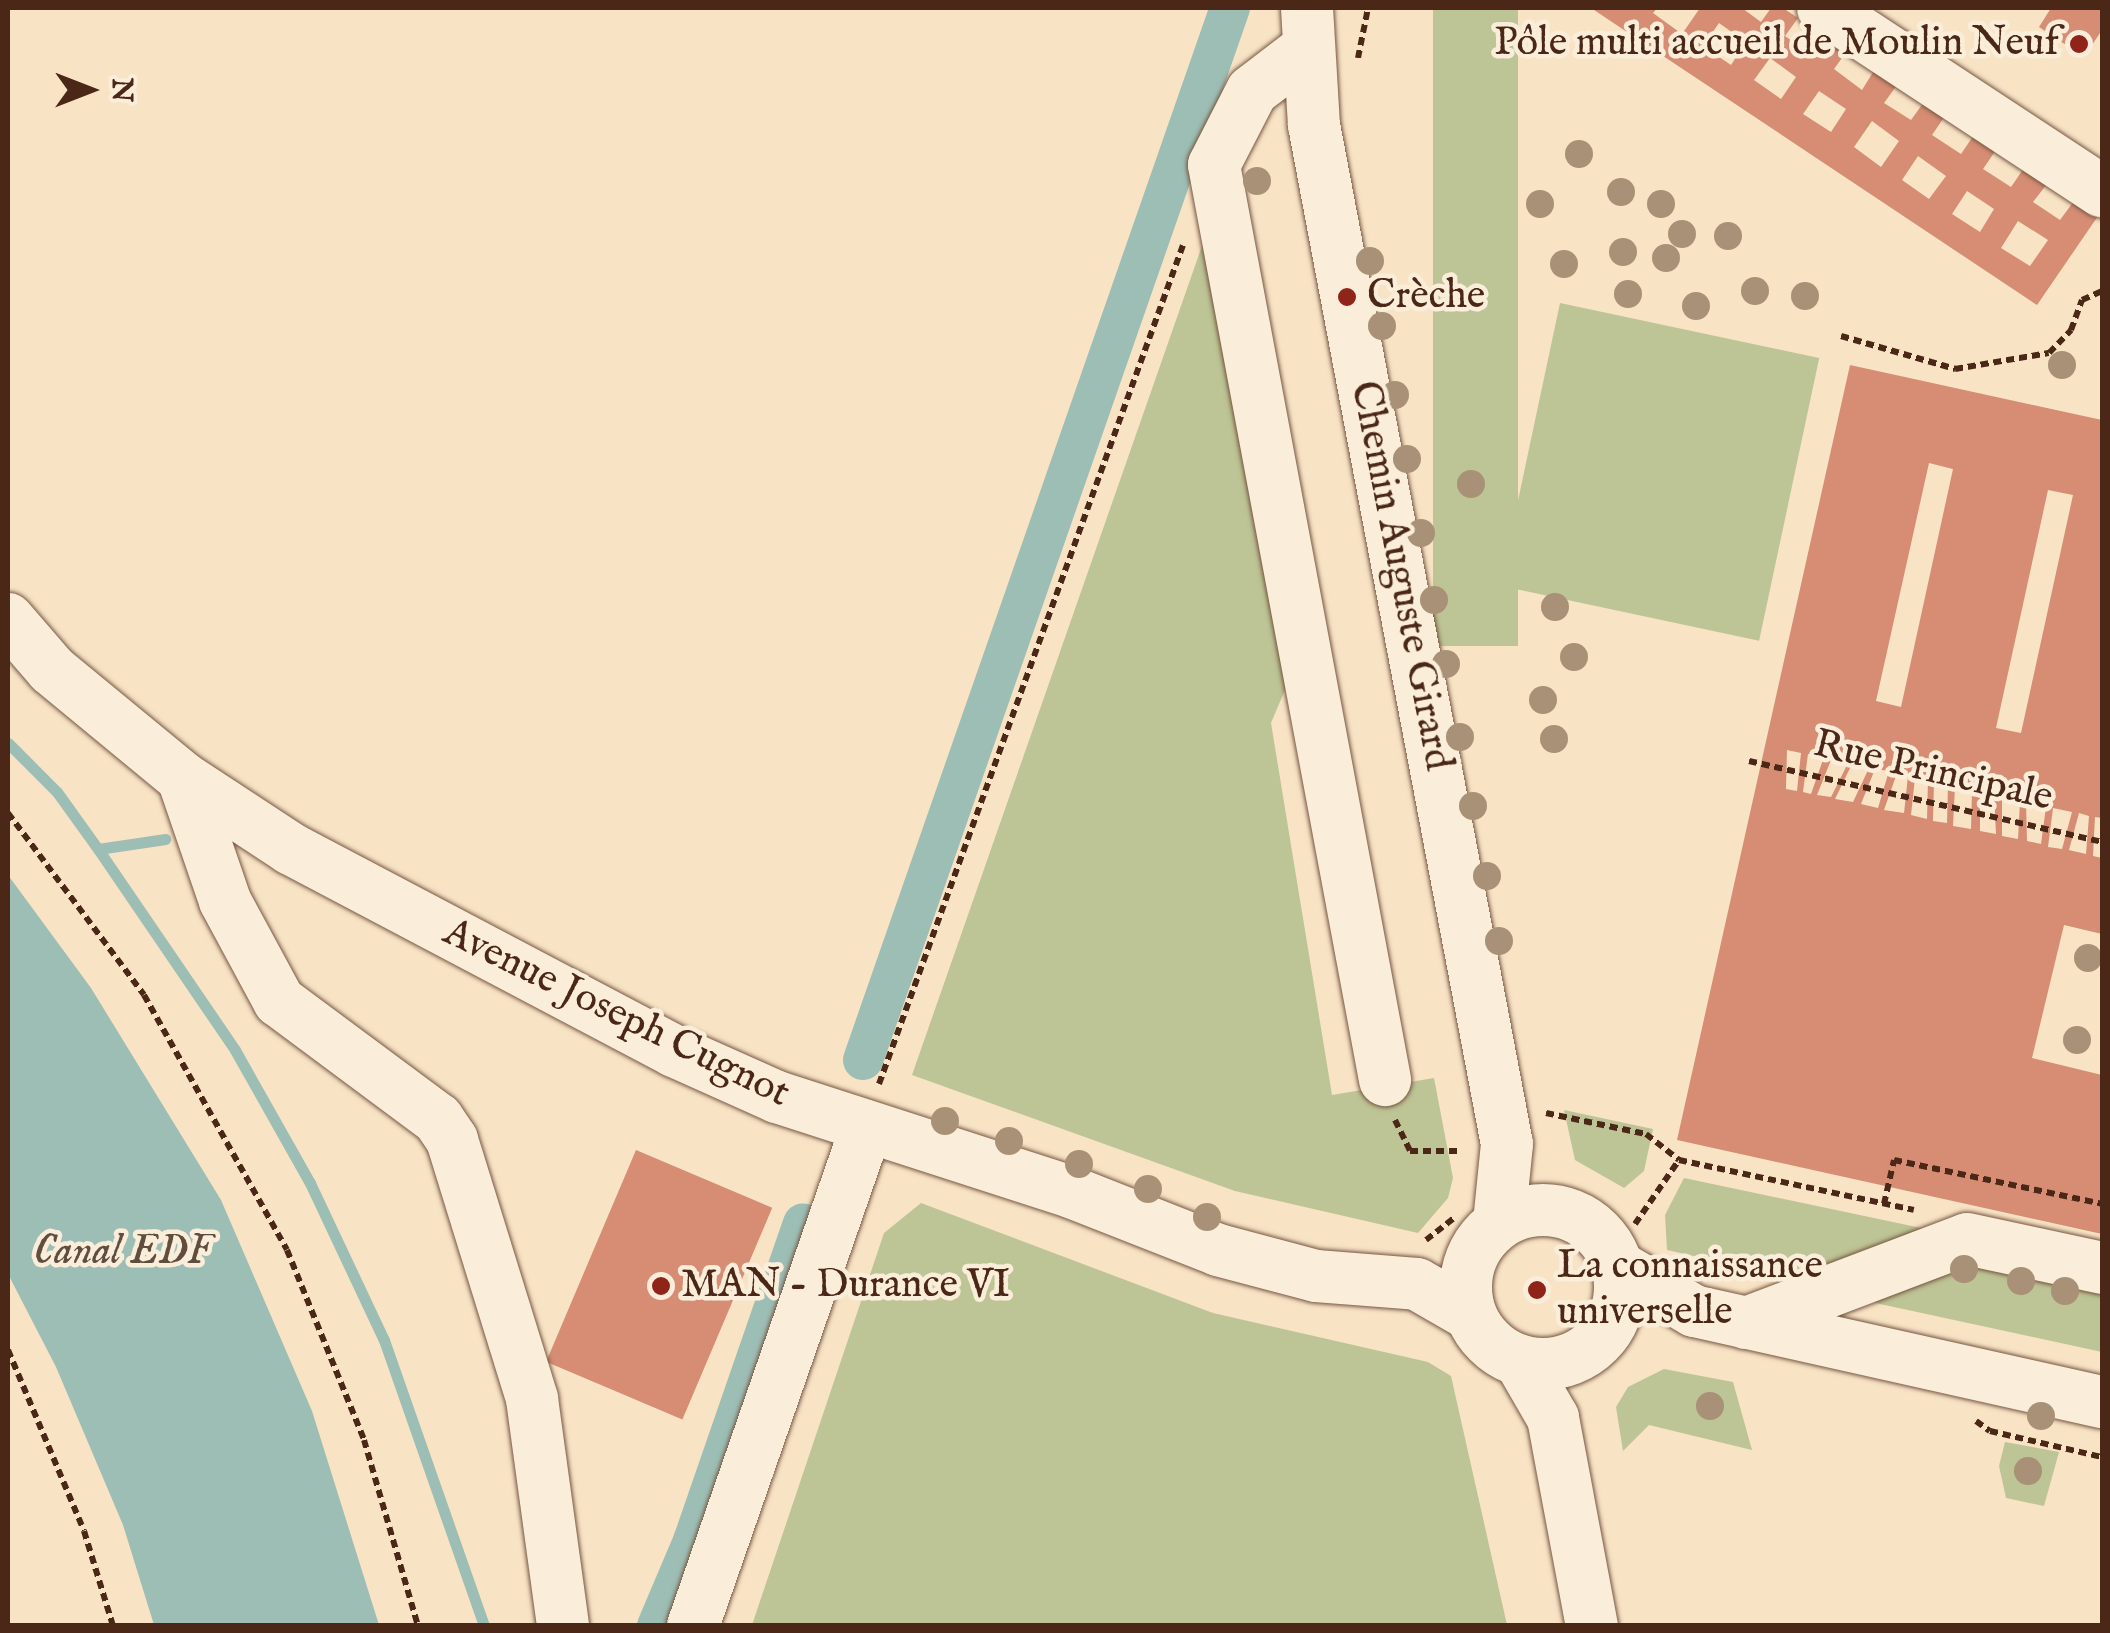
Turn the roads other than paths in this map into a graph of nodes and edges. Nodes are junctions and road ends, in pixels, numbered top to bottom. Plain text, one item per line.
1 (1823, 8) edge
2 (1306, 28) edge
3 (2102, 191) edge
4 (8, 619) edge
5 (183, 778) junction
6 (1386, 1080) road end
7 (881, 1098) junction
8 (1489, 1141) junction
9 (1557, 1212) junction
10 (1478, 1227) junction
11 (1626, 1245) junction
12 (1418, 1263) junction
13 (2102, 1268) edge
14 (1694, 1312) junction
15 (1471, 1315) junction
16 (1611, 1323) junction
17 (1746, 1323) junction
18 (1573, 1358) junction
19 (1520, 1361) junction
20 (2102, 1402) edge
21 (1553, 1418) junction
22 (563, 1626) edge
23 (692, 1626) edge
24 (1592, 1626) edge

1 - 3 street
2 - 6 street
2 - 8 street, Chemin Auguste Girard
4 - 5 street, Avenue Joseph Cugnot
5 - 7 street, Avenue Joseph Cugnot
5 - 22 street
7 - 12 street, Avenue Joseph Cugnot
7 - 23 street
8 - 9 street, Chemin Auguste Girard
8 - 10 street, Chemin Auguste Girard
9 - 10 street
9 - 11 street
10 - 12 street
10 - 15 street
11 - 14 street
11 - 16 street
12 - 15 street, Avenue Joseph Cugnot
13 - 17 street
14 - 16 street
14 - 17 street
15 - 19 street
16 - 18 street
17 - 20 street
18 - 19 street
18 - 21 street
19 - 21 street
21 - 24 street

